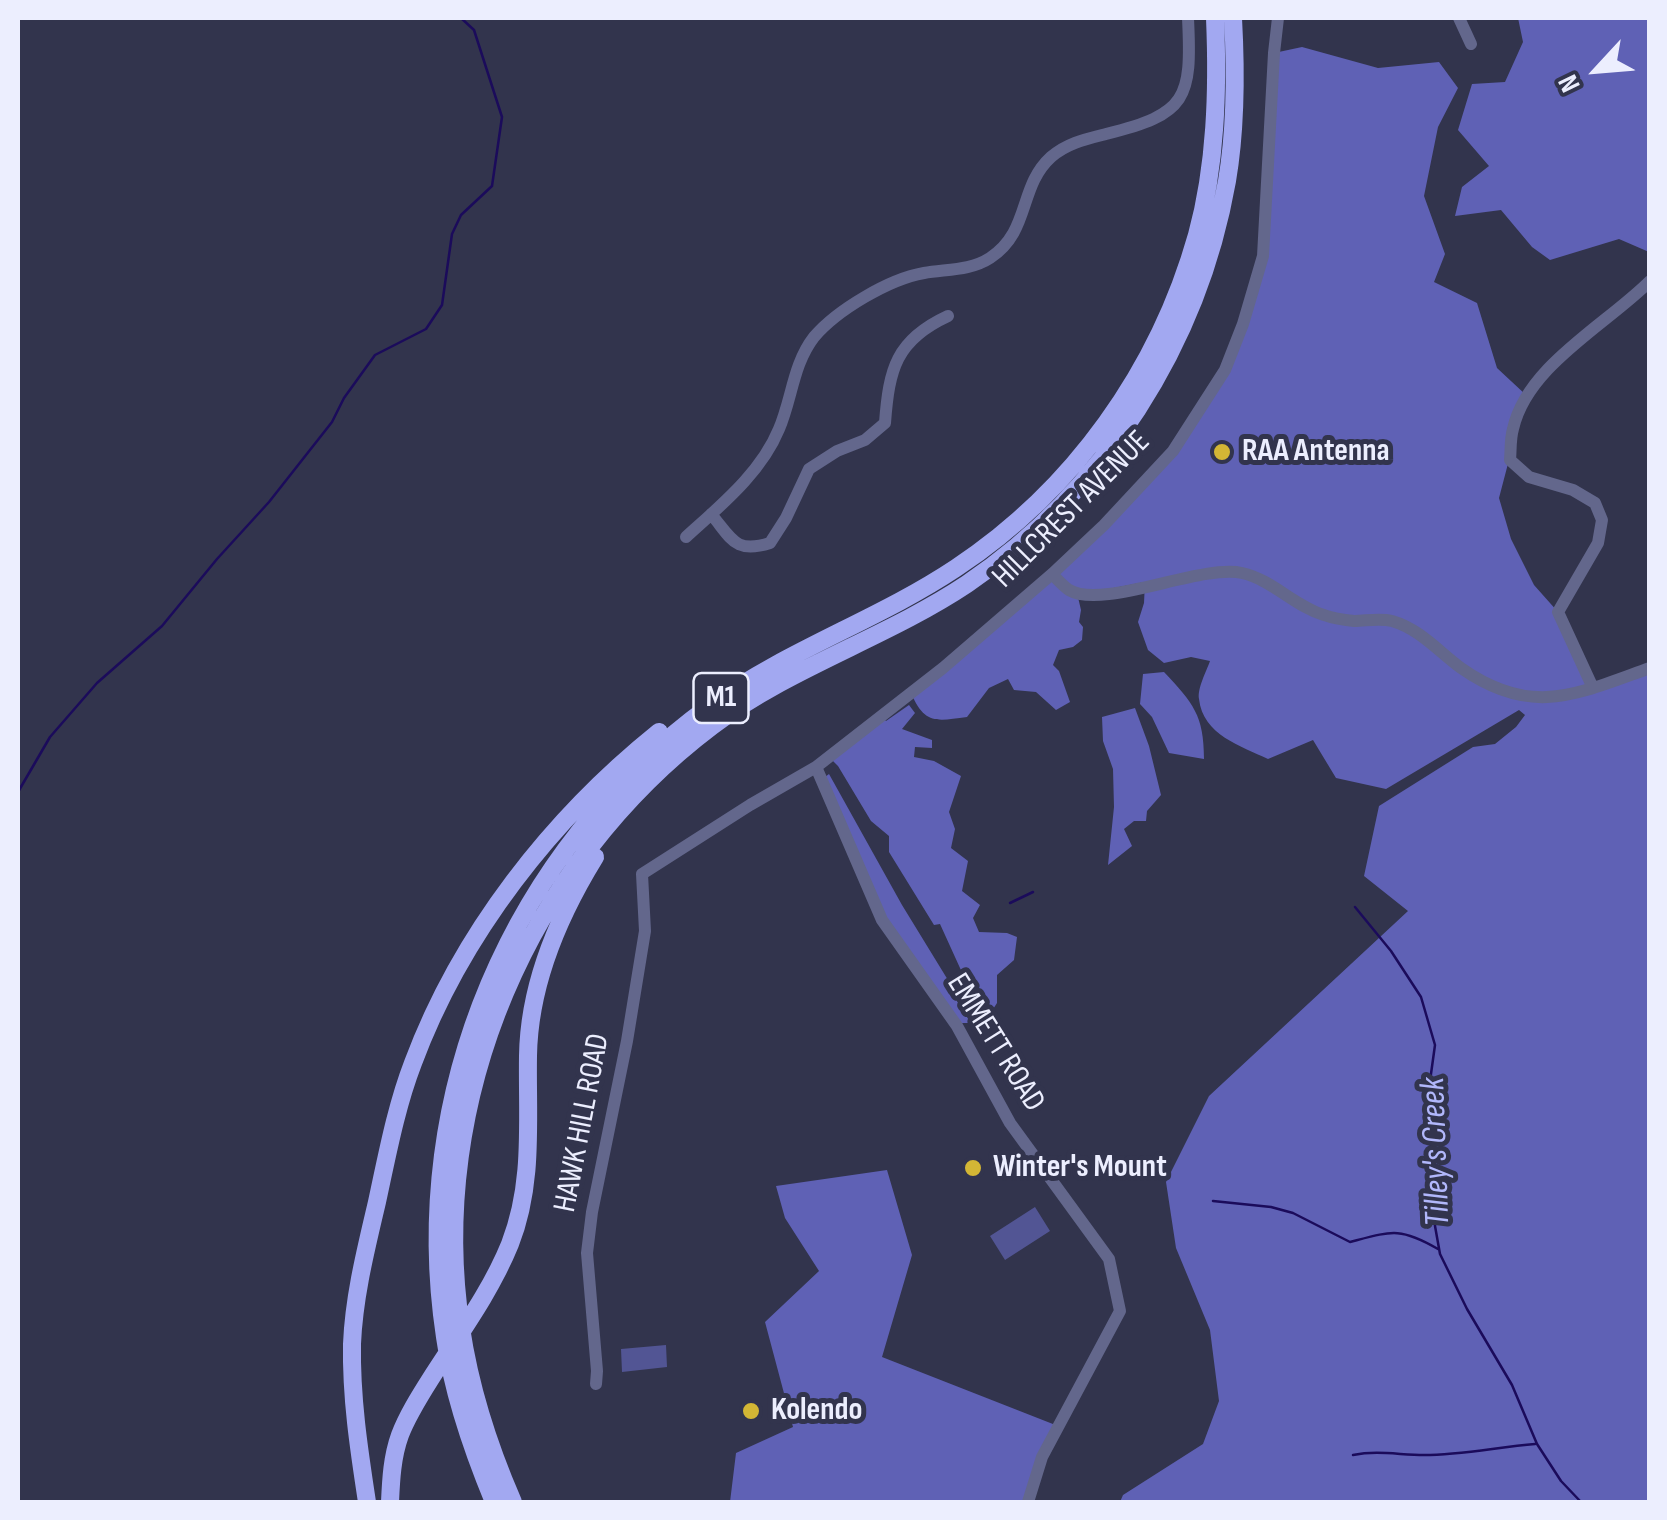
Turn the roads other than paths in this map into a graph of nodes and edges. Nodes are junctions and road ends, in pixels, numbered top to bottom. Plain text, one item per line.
1 (1188, 18) edge
2 (1215, 18) edge
3 (1233, 18) edge
4 (1278, 18) edge
5 (1459, 18) edge
6 (1471, 44) dead end
7 (1650, 281) edge
8 (948, 316) dead end
9 (710, 514) junction
10 (686, 537) dead end
11 (1052, 574) junction
12 (915, 593) junction
13 (1650, 668) edge
14 (1593, 688) junction
15 (680, 751) junction
16 (816, 768) junction
17 (642, 874) joint
18 (596, 1384) dead end
19 (367, 1502) edge
20 (390, 1502) edge
21 (494, 1502) edge
22 (513, 1502) edge
23 (1028, 1502) edge

1 - 9 street
2 - 12 highway, M1
3 - 15 highway, M1
4 - 11 street, HILLCREST AVENUE
5 - 6 street
7 - 14 street
8 - 9 street
9 - 10 street
11 - 14 street
11 - 16 street, HILLCREST AVENUE
12 - 19 highway
12 - 21 highway, M1
13 - 14 street
15 - 20 highway, M1
15 - 22 highway, M1
16 - 17 street, HILLCREST AVENUE
16 - 23 street, EMMETT ROAD
17 - 18 street, HAWK HILL ROAD

